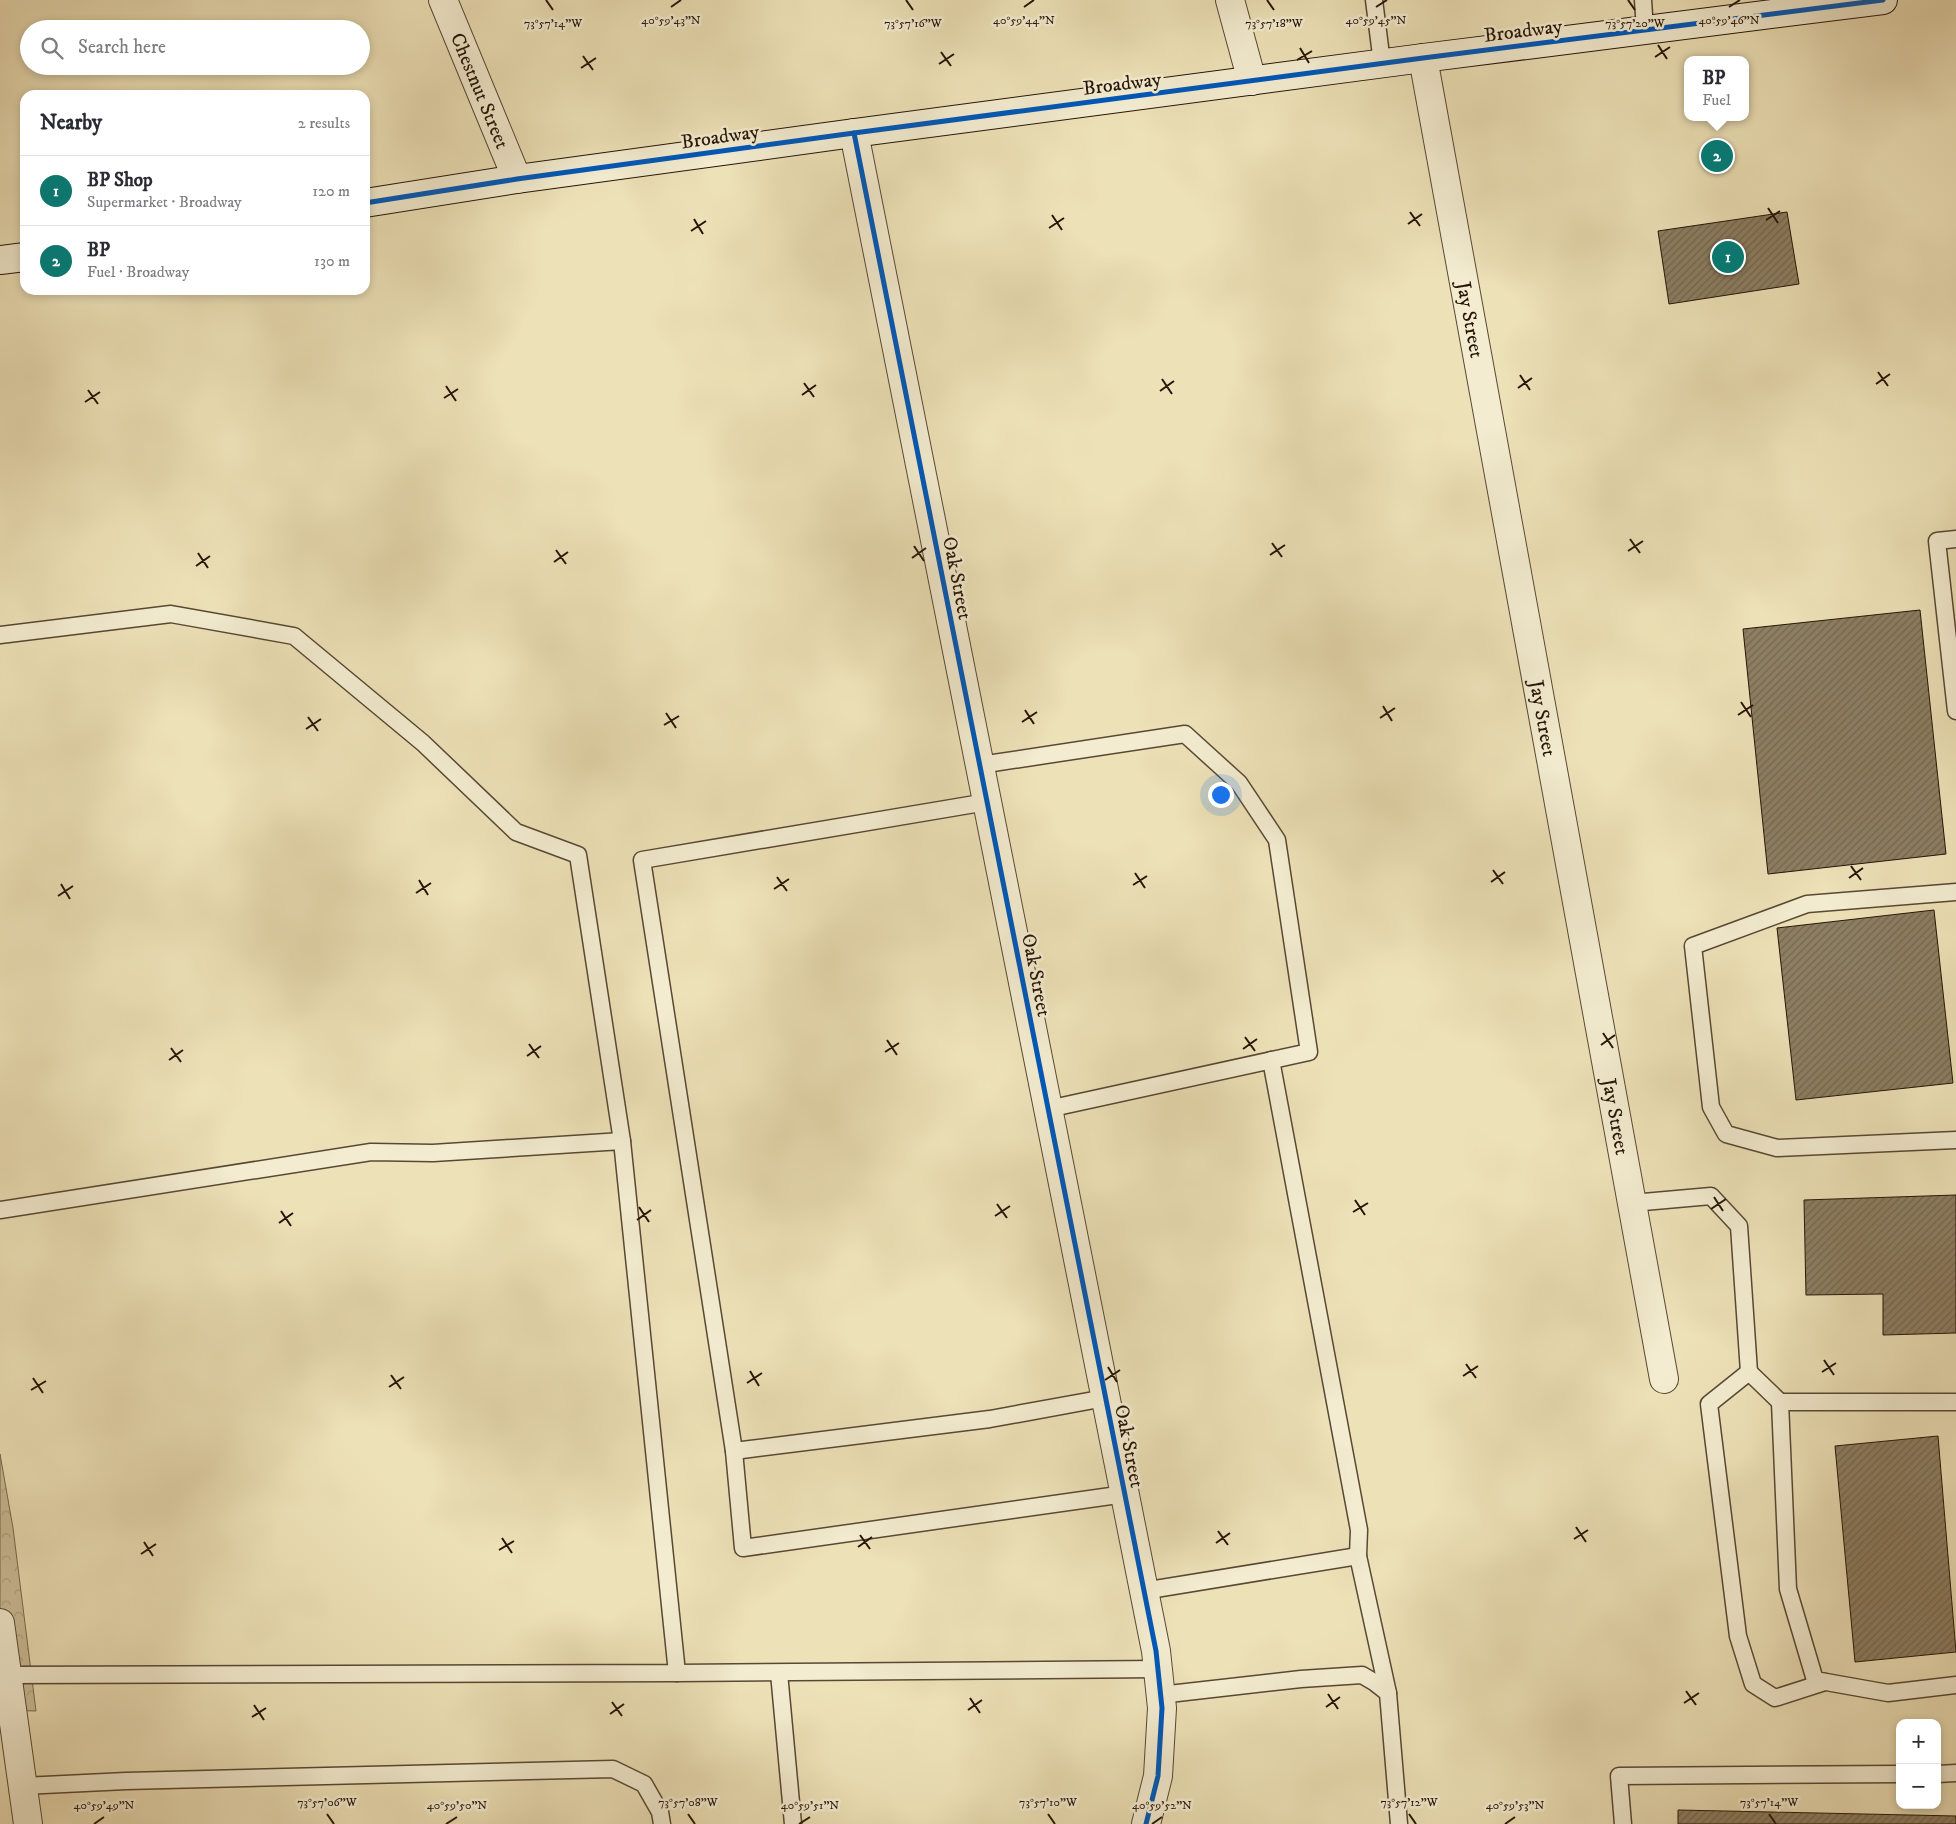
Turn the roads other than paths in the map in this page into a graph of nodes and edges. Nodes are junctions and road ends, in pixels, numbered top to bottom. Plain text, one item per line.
1 (443, 0) edge
2 (1230, 0) edge
3 (1374, 0) edge
4 (1643, 0) edge
5 (1883, 0) edge
6 (1646, 30) junction
7 (1423, 58) junction
8 (1382, 64) junction
9 (1252, 81) junction
10 (854, 133) junction
11 (517, 180) junction
12 (370, 202) edge
13 (20, 257) edge
14 (0, 260) edge
15 (1956, 539) edge
16 (0, 635) edge
17 (1956, 711) edge
18 (980, 765) junction
19 (987, 802) junction
20 (1956, 892) edge
21 (1271, 1060) junction
22 (1048, 1109) junction
23 (1956, 1140) edge
24 (622, 1141) junction
25 (1632, 1202) junction
26 (0, 1210) edge
27 (1749, 1372) junction
28 (1664, 1380) dead end
29 (1105, 1398) junction
30 (1780, 1402) junction
31 (1956, 1402) edge
32 (734, 1451) junction
33 (1125, 1494) junction
34 (1358, 1556) junction
35 (1143, 1591) junction
36 (0, 1623) edge
37 (677, 1673) junction
38 (779, 1673) junction
39 (8, 1675) junction
40 (1159, 1682) junction
41 (1825, 1682) junction
42 (1956, 1685) edge
43 (1388, 1693) junction
44 (8, 1737) edge
45 (1956, 1773) edge
46 (1896, 1774) edge
47 (1941, 1774) edge
48 (23, 1786) junction
49 (28, 1824) edge
50 (662, 1824) edge
51 (793, 1824) edge
52 (1146, 1824) edge
53 (1399, 1824) edge
54 (1623, 1824) edge

1 - 11 street, Chestnut Street
2 - 9 street
3 - 8 lane
4 - 6 lane
5 - 6 street, Broadway
6 - 7 street, Broadway
7 - 8 street, Broadway
7 - 25 street, Jay Street
8 - 9 street, Broadway
9 - 10 street, Broadway
10 - 11 street, Broadway
10 - 18 street, Oak Street
11 - 12 street, Broadway
13 - 14 street
15 - 17 lane
16 - 24 lane
18 - 19 street, Oak Street
18 - 21 lane
19 - 22 street, Oak Street
19 - 32 lane
20 - 23 lane
21 - 22 lane
21 - 34 lane
22 - 29 street, Oak Street
24 - 26 lane
24 - 37 lane
25 - 27 lane
25 - 28 street, Jay Street
27 - 30 lane
27 - 41 lane
29 - 32 lane
29 - 33 street, Oak Street
30 - 31 lane
30 - 41 lane
32 - 33 lane
33 - 35 street, Oak Street
34 - 35 lane
34 - 43 lane
35 - 40 street, Oak Street
36 - 39 street
37 - 38 lane
37 - 39 lane
38 - 40 lane
38 - 51 lane
39 - 44 street
40 - 43 lane
40 - 52 street, Oak Street
41 - 42 lane
43 - 53 lane
44 - 48 street
45 - 47 lane
46 - 54 lane
48 - 49 street
48 - 50 lane

